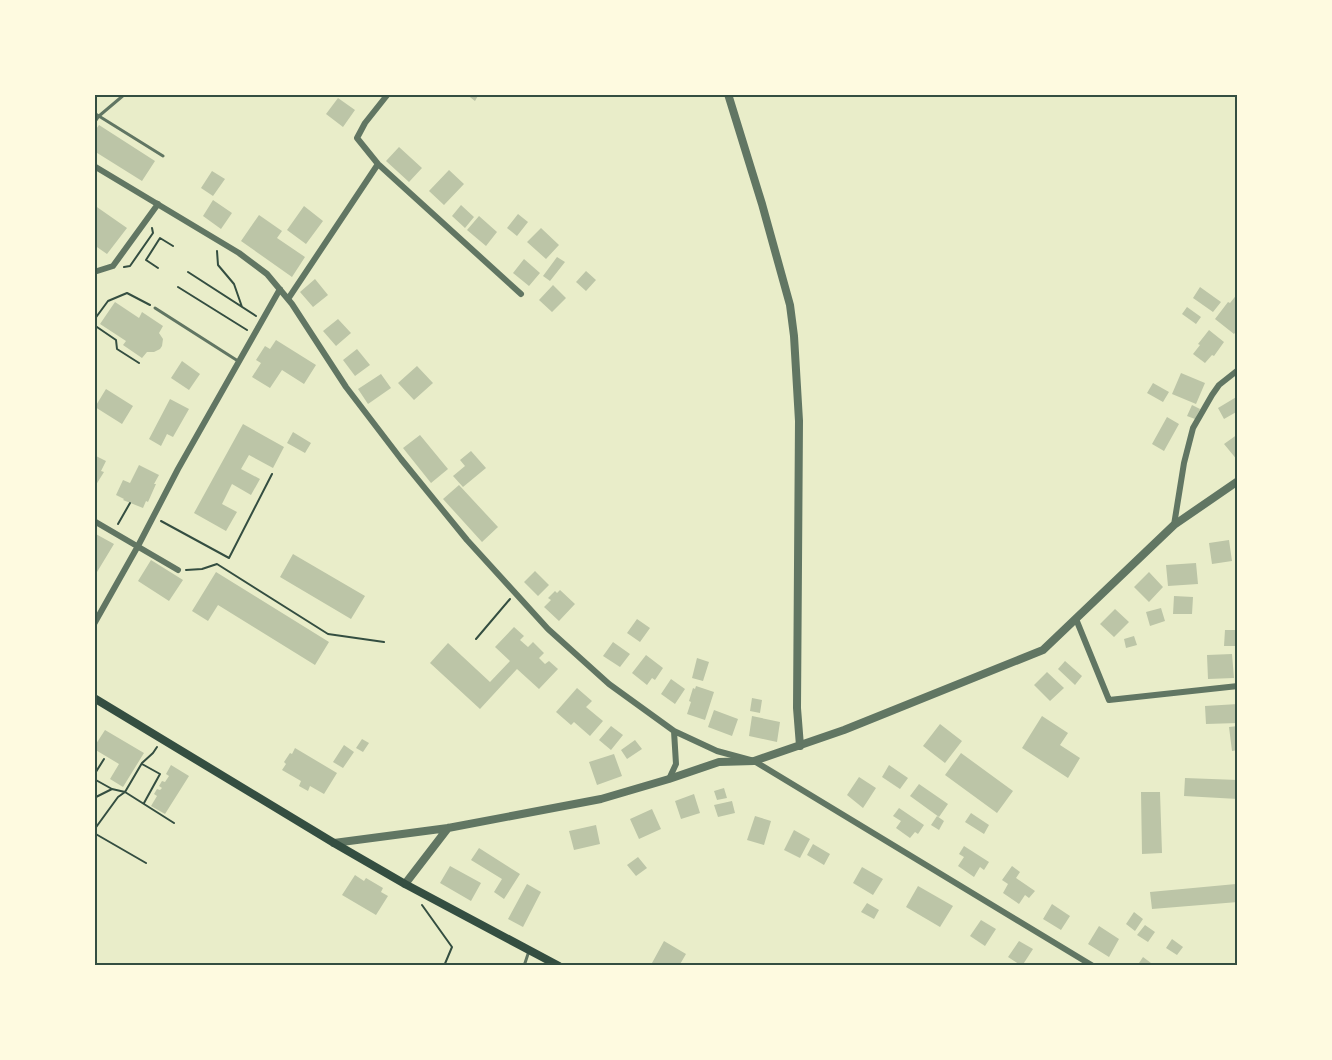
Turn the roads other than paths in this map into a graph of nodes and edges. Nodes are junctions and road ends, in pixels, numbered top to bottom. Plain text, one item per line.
1 (125, 94) edge
2 (388, 94) edge
3 (728, 94) edge
4 (94, 113) edge
5 (99, 116) junction
6 (94, 123) edge
7 (163, 156) dead end
8 (378, 164) junction
9 (94, 166) edge
10 (159, 204) junction
11 (94, 272) edge
12 (280, 289) junction
13 (521, 294) dead end
14 (288, 298) junction
15 (155, 308) road end
16 (238, 362) junction
17 (1238, 370) edge
18 (1238, 481) edge
19 (94, 521) edge
20 (1174, 525) junction
21 (138, 546) junction
22 (178, 570) road end
23 (1076, 619) junction
24 (94, 624) edge
25 (1238, 686) edge
26 (94, 698) edge
27 (674, 730) junction
28 (800, 746) junction
29 (754, 760) junction
30 (669, 780) junction
31 (448, 828) junction
32 (334, 843) junction
33 (405, 884) junction
34 (530, 950) junction
35 (524, 966) edge
36 (559, 966) edge
37 (1093, 966) edge

1 - 5 lane
2 - 8 street
3 - 28 street
4 - 5 lane
5 - 6 lane
5 - 7 lane
8 - 13 street
8 - 14 street
9 - 10 street
10 - 11 street
10 - 12 street
12 - 14 street
12 - 16 street
14 - 27 street
15 - 16 lane
16 - 21 street
17 - 20 street
18 - 20 street
19 - 21 street
20 - 23 street
21 - 22 street
21 - 24 street
23 - 25 street
23 - 28 street
26 - 32 main road
27 - 29 street
27 - 30 street
28 - 29 street
29 - 30 street
29 - 37 street
30 - 31 street
31 - 32 street
31 - 33 street
32 - 33 main road
33 - 34 main road
34 - 35 lane
34 - 36 main road

